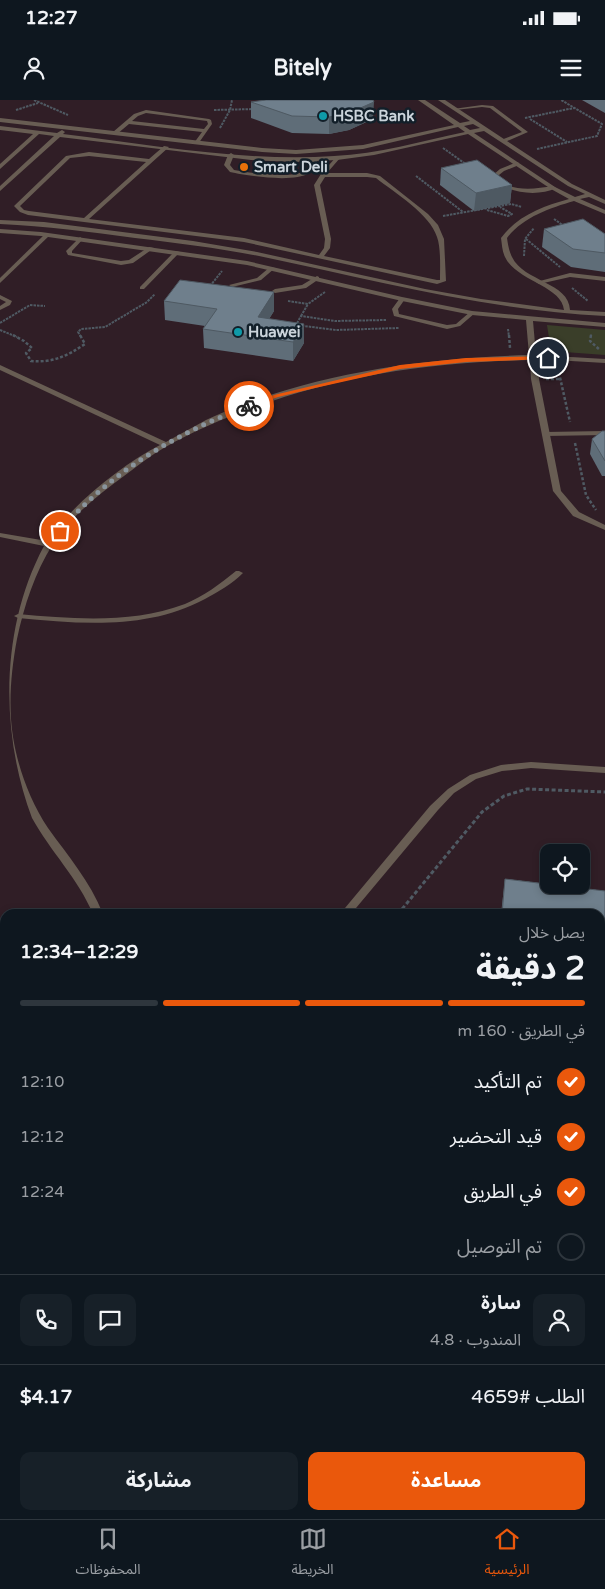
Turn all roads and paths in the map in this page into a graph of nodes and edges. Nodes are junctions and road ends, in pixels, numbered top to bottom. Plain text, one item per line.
1 (421, 100) edge
2 (441, 100) edge
3 (561, 100) edge
4 (39, 102) dead end
5 (261, 108) edge
6 (574, 108) junction
7 (454, 109) junction
8 (12, 111) dead end
9 (519, 113) dead end
10 (203, 118) junction
11 (527, 118) junction
12 (0, 120) edge
13 (512, 121) junction
14 (128, 122) junction
15 (474, 122) junction
16 (459, 126) junction
17 (0, 128) edge
18 (66, 128) junction
19 (484, 129) junction
20 (205, 131) junction
21 (38, 132) junction
22 (469, 132) junction
23 (115, 134) junction
24 (59, 135) junction
25 (503, 141) junction
26 (568, 142) junction
27 (196, 143) junction
28 (442, 147) dead end
29 (166, 148) junction
30 (520, 153) junction
31 (231, 155) junction
32 (337, 158) junction
33 (315, 159) junction
34 (151, 161) junction
35 (517, 164) junction
36 (0, 167) edge
37 (470, 167) edge
38 (323, 175) junction
39 (416, 176) dead end
40 (552, 188) junction
41 (0, 189) edge
42 (588, 195) junction
43 (574, 199) junction
44 (605, 202) edge
45 (499, 206) edge
46 (485, 209) edge
47 (463, 212) dead end
48 (605, 212) edge
49 (560, 217) dead end
50 (85, 220) junction
51 (554, 220) junction
52 (0, 222) edge
53 (548, 222) dead end
54 (538, 226) dead end
55 (567, 228) edge
56 (0, 231) edge
57 (47, 234) junction
58 (80, 239) junction
59 (525, 239) junction
60 (193, 243) junction
61 (151, 248) junction
62 (177, 252) junction
63 (186, 253) junction
64 (322, 256) junction
65 (530, 261) dead end
66 (225, 268) dead end
67 (272, 268) junction
68 (570, 275) junction
69 (559, 277) junction
70 (317, 278) junction
71 (605, 279) edge
72 (0, 281) edge
73 (539, 282) junction
74 (309, 284) junction
75 (232, 285) edge
76 (142, 288) dead end
77 (217, 290) edge
78 (157, 291) dead end
79 (275, 291) edge
80 (0, 297) edge
81 (402, 299) junction
82 (280, 300) dead end
83 (591, 303) dead end
84 (308, 304) junction
85 (45, 306) dead end
86 (0, 308) edge
87 (567, 312) junction
88 (472, 313) junction
89 (605, 314) edge
90 (301, 316) junction
91 (529, 319) junction
92 (413, 320) junction
93 (0, 323) edge
94 (604, 325) edge
95 (505, 327) dead end
96 (401, 328) dead end
97 (0, 330) edge
98 (509, 349) dead end
99 (533, 357) junction
100 (594, 360) junction
101 (605, 361) edge
102 (0, 367) edge
103 (545, 434) junction
104 (605, 434) edge
105 (165, 444) junction
106 (605, 528) edge
107 (0, 535) edge
108 (49, 544) junction
109 (239, 573) dead end
110 (18, 616) junction
111 (4, 676) edge
112 (605, 770) edge
113 (605, 792) edge
114 (96, 909) edge
115 (349, 909) edge
116 (402, 909) edge

1 - 16 street
2 - 7 street
3 - 6 path
4 - 8 path
5 - 10 path
6 - 11 path
6 - 26 path
7 - 13 lane
7 - 15 street
9 - 11 path
10 - 14 lane
10 - 20 lane
11 - 13 path
11 - 26 path
12 - 18 street
13 - 25 lane
14 - 20 lane
14 - 23 lane
15 - 16 street
15 - 19 street
16 - 22 street
16 - 27 street
17 - 21 street
18 - 23 street
18 - 24 street
19 - 22 street
19 - 25 street
20 - 27 lane
21 - 24 street
21 - 36 street
22 - 32 street
22 - 35 street
23 - 27 street
24 - 29 street
24 - 41 street
25 - 30 street
26 - 30 path
28 - 37 path
29 - 31 street
29 - 34 lane
30 - 42 street
31 - 33 street
31 - 33 lane
32 - 33 street
32 - 38 lane
34 - 50 lane
34 - 50 lane
35 - 40 street
35 - 40 lane
38 - 64 lane
38 - 64 lane
39 - 47 path
40 - 43 street
42 - 43 street
42 - 44 street
43 - 48 street
43 - 73 street
45 - 46 path
49 - 51 path
50 - 64 lane
51 - 53 path
51 - 55 path
52 - 60 street
54 - 59 path
56 - 57 street
57 - 58 street
57 - 72 lane
58 - 61 street
58 - 61 lane
59 - 65 path
59 - 68 path
60 - 63 street
60 - 87 street
61 - 62 street
62 - 63 street
62 - 76 lane
63 - 67 street
66 - 77 path
67 - 70 street
67 - 75 lane
68 - 69 lane
68 - 71 lane
69 - 73 lane
69 - 83 path
70 - 74 lane
70 - 81 street
73 - 87 street
74 - 79 lane
74 - 84 path
78 - 97 path
80 - 86 lane
81 - 88 street
81 - 92 lane
82 - 84 path
84 - 90 path
85 - 93 path
87 - 89 street
88 - 91 street
88 - 92 lane
90 - 92 path
90 - 96 path
91 - 94 street
91 - 99 street
94 - 100 path
95 - 98 path
99 - 100 street
99 - 103 street
99 - 105 street
100 - 101 street
102 - 105 street
103 - 104 lane
103 - 106 street
105 - 108 street
107 - 108 street
108 - 110 street
109 - 110 lane
110 - 111 street
111 - 114 street
112 - 115 street
113 - 116 path

